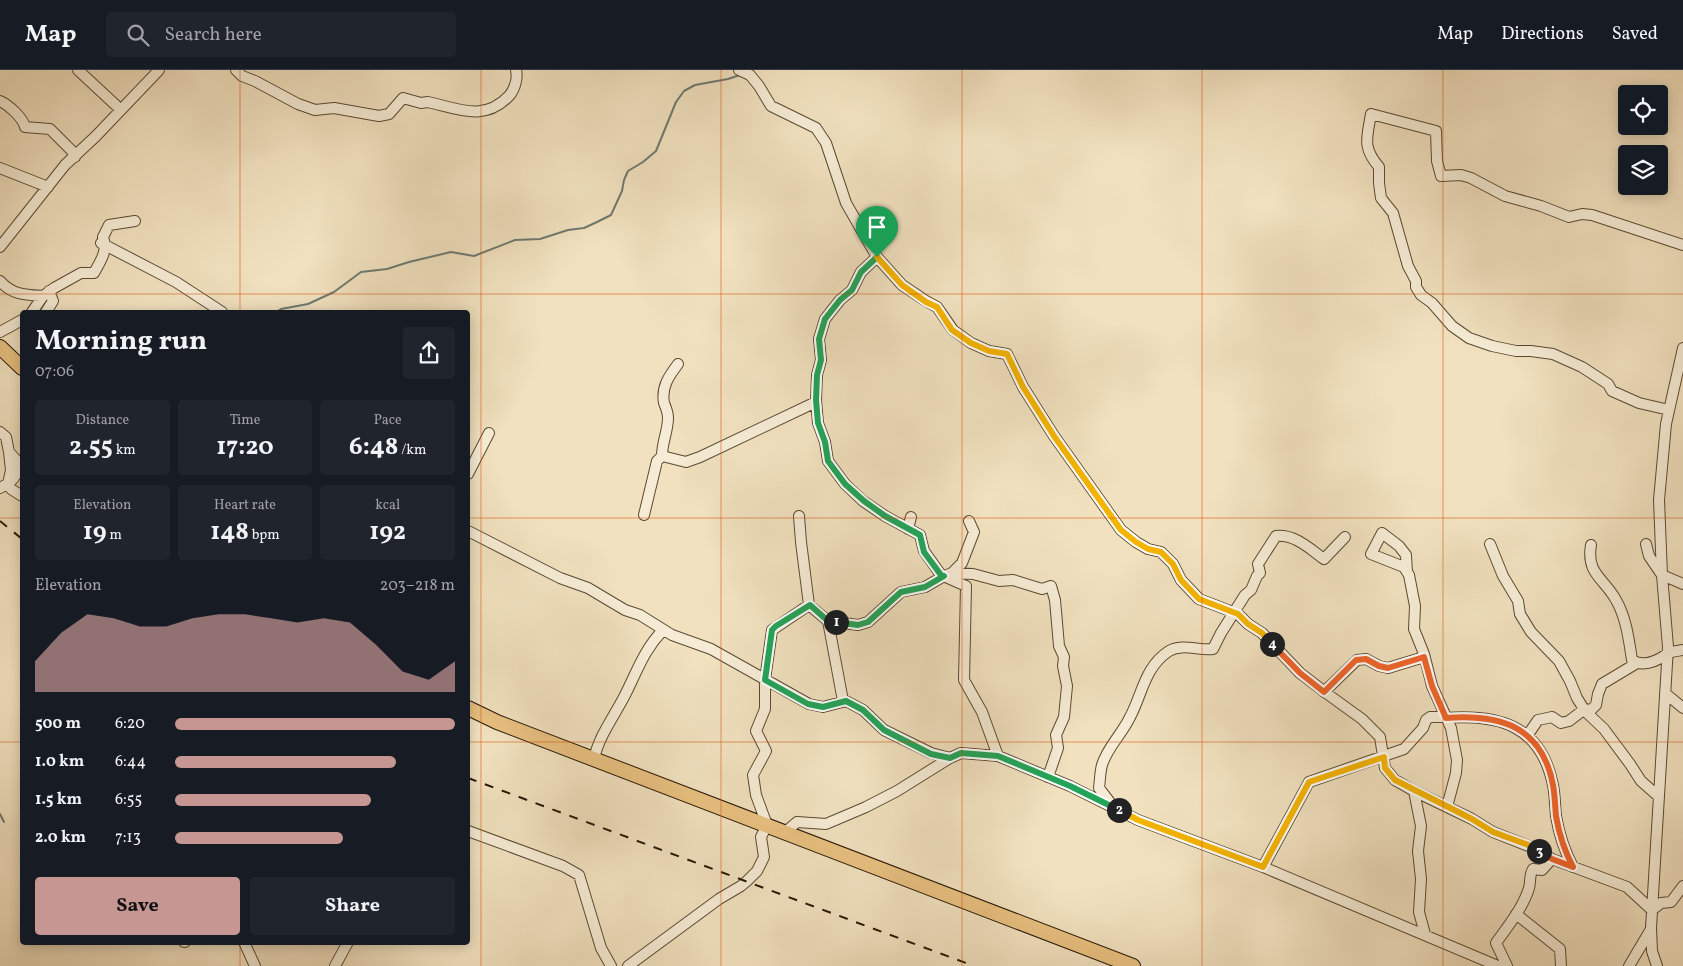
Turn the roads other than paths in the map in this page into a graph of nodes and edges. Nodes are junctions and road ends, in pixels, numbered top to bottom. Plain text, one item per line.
1 (78, 70) edge
2 (158, 70) edge
3 (236, 70) edge
4 (516, 70) edge
5 (739, 70) edge
6 (0, 101) edge
7 (121, 110) junction
8 (75, 157) junction
9 (0, 168) edge
10 (48, 188) junction
11 (135, 221) dead end
12 (102, 244) junction
13 (1683, 245) edge
14 (0, 247) edge
15 (877, 257) junction
16 (0, 281) edge
17 (46, 294) junction
18 (34, 310) edge
19 (47, 310) edge
20 (219, 310) edge
21 (20, 321) edge
22 (0, 332) edge
23 (1683, 348) edge
24 (1, 349) edge
25 (678, 364) dead end
26 (20, 366) edge
27 (1679, 380) edge
28 (816, 402) junction
29 (1669, 410) junction
30 (0, 432) edge
31 (488, 433) dead end
32 (662, 456) junction
33 (470, 470) edge
34 (4, 486) edge
35 (20, 495) edge
36 (644, 515) dead end
37 (799, 516) dead end
38 (911, 517) dead end
39 (969, 521) dead end
40 (908, 529) junction
41 (470, 532) edge
42 (1345, 537) dead end
43 (1490, 544) dead end
44 (1646, 544) dead end
45 (1591, 545) dead end
46 (1407, 572) dead end
47 (948, 575) junction
48 (1662, 575) junction
49 (1683, 584) edge
50 (810, 605) junction
51 (1234, 612) junction
52 (828, 621) junction
53 (663, 630) junction
54 (1683, 650) edge
55 (1667, 653) junction
56 (1424, 657) junction
57 (1637, 663) junction
58 (765, 680) junction
59 (1324, 692) junction
60 (1665, 693) junction
61 (842, 702) junction
62 (1683, 708) edge
63 (470, 709) edge
64 (1585, 711) junction
65 (1446, 717) junction
66 (1527, 736) junction
67 (998, 756) junction
68 (1384, 757) junction
69 (950, 758) junction
70 (594, 759) junction
71 (1048, 777) junction
72 (1414, 791) junction
73 (1658, 796) junction
74 (1447, 807) junction
75 (1114, 808) junction
76 (767, 825) junction
77 (470, 832) edge
78 (784, 833) junction
79 (1552, 859) junction
80 (1263, 867) junction
81 (1573, 867) junction
82 (899, 877) junction
83 (1683, 886) edge
84 (1652, 910) junction
85 (1516, 914) junction
86 (1651, 928) junction
87 (1426, 934) junction
88 (245, 945) edge
89 (346, 945) edge
90 (255, 966) edge
91 (335, 966) edge
92 (611, 966) edge
93 (628, 966) edge
94 (1108, 966) edge
95 (1133, 966) edge
96 (1498, 966) edge
97 (1507, 966) edge
98 (1561, 966) edge
99 (1629, 966) edge
100 (1657, 966) edge

1 - 7 street
2 - 7 street
3 - 4 street
5 - 15 street
6 - 8 street
7 - 8 street
8 - 10 street
9 - 10 street
10 - 14 street
11 - 12 street
12 - 17 street
12 - 20 street
13 - 29 street
15 - 28 street
15 - 51 street
16 - 17 street
17 - 18 street
17 - 19 street
21 - 22 street
23 - 27 street
24 - 26 highway
25 - 32 street
27 - 29 street
28 - 32 street
28 - 40 street
29 - 48 street
30 - 34 street
31 - 33 street
32 - 36 street
34 - 35 street
37 - 50 street
38 - 40 street
39 - 47 street
40 - 47 street
41 - 53 street
42 - 51 street
43 - 64 street
44 - 48 street
45 - 57 street
46 - 56 street
47 - 52 street
47 - 67 street
47 - 71 street
48 - 49 street
48 - 55 street
50 - 52 street
50 - 58 street
51 - 59 street
51 - 75 street
52 - 61 street
53 - 58 street
53 - 70 street
54 - 55 street
55 - 57 street
55 - 60 street
56 - 59 street
56 - 65 street
57 - 64 street
58 - 61 street
58 - 76 street
59 - 68 street
60 - 62 street
60 - 73 street
61 - 69 street
63 - 70 highway
64 - 66 street
64 - 73 street
65 - 66 street
65 - 68 street
65 - 74 street
66 - 81 street
67 - 69 street
67 - 71 street
68 - 72 street
68 - 80 street
69 - 78 street
70 - 76 highway
71 - 75 street
72 - 74 street
72 - 87 street
73 - 84 street
74 - 79 street
75 - 80 street
76 - 78 highway
76 - 93 street
77 - 92 street
78 - 82 highway
79 - 81 street
79 - 85 street
80 - 87 street
81 - 84 street
82 - 94 highway
82 - 95 highway
83 - 84 street
84 - 86 street
85 - 97 street
85 - 98 street
86 - 99 street
86 - 100 street
87 - 96 street
88 - 90 street
89 - 91 street

